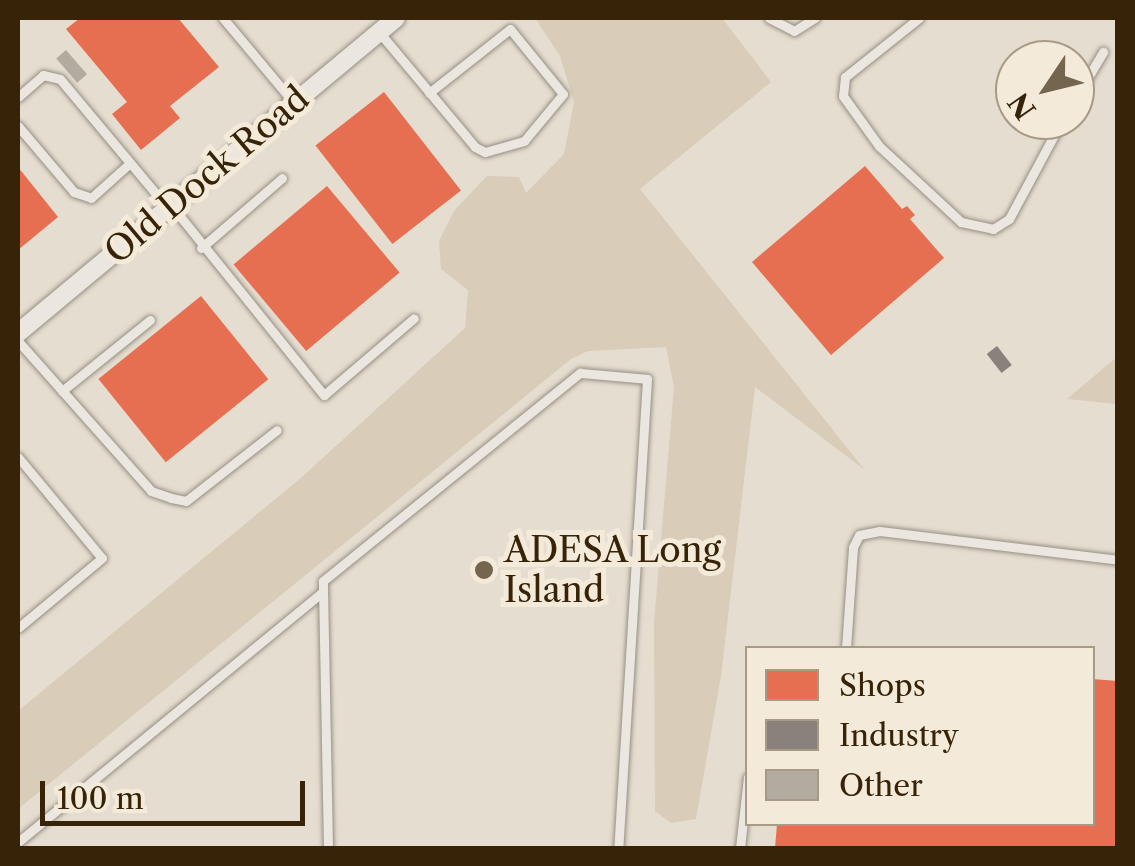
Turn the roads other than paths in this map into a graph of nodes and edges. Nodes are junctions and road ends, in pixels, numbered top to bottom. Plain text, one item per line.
1 (223, 18) edge
2 (396, 18) edge
3 (769, 18) edge
4 (815, 18) edge
5 (919, 18) edge
6 (378, 32) junction
7 (1103, 52) dead end
8 (1095, 65) edge
9 (430, 93) junction
10 (18, 96) edge
11 (294, 103) junction
12 (18, 126) edge
13 (1051, 140) edge
14 (130, 163) junction
15 (282, 178) dead end
16 (169, 207) junction
17 (201, 248) junction
18 (414, 318) dead end
19 (150, 320) dead end
20 (18, 333) edge
21 (18, 341) edge
22 (62, 391) junction
23 (277, 430) dead end
24 (18, 458) edge
25 (1118, 560) edge
26 (322, 592) junction
27 (18, 628) edge
28 (846, 646) edge
29 (745, 804) edge
30 (18, 842) edge
31 (328, 848) edge
32 (618, 848) edge
33 (740, 848) edge

1 - 11 lane
2 - 6 street, Old Dock Road
3 - 4 lane
5 - 13 lane
6 - 9 lane
6 - 11 street, Old Dock Road
7 - 8 lane
9 - 9 lane
10 - 14 lane
11 - 16 street, Old Dock Road
12 - 14 lane
14 - 16 lane
15 - 17 lane
16 - 17 lane
16 - 20 street, Old Dock Road
17 - 18 lane
19 - 22 lane
21 - 22 lane
22 - 23 lane
24 - 27 lane
25 - 28 lane
26 - 30 lane
26 - 31 lane
26 - 32 lane
29 - 33 lane

